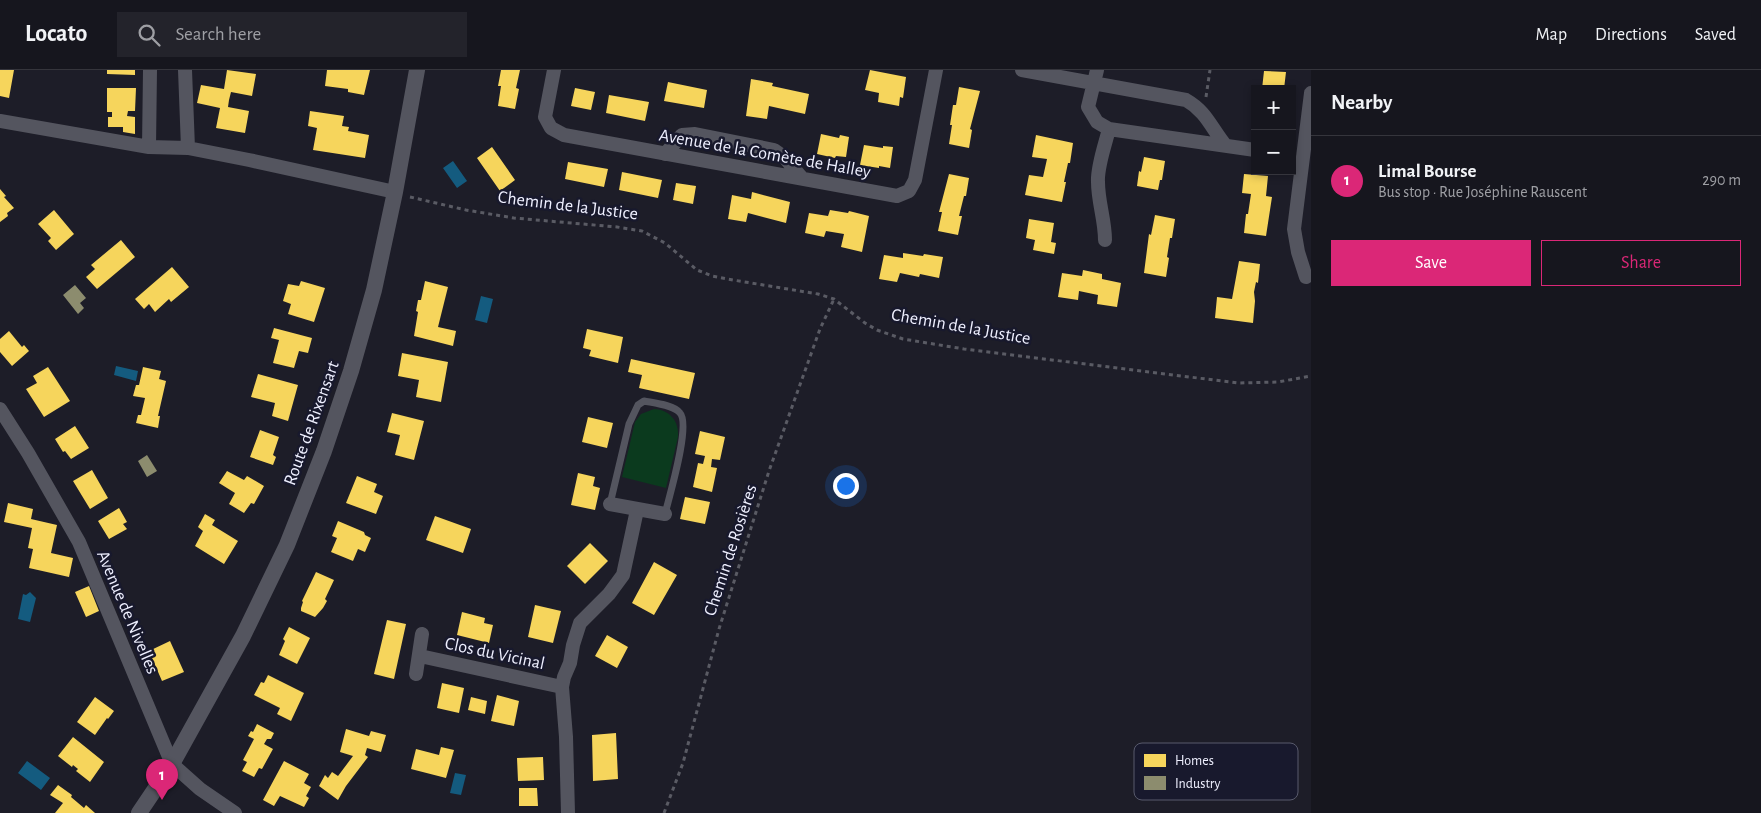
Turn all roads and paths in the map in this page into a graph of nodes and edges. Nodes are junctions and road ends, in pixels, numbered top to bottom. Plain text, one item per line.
1 (150, 70) edge
2 (185, 70) edge
3 (417, 70) edge
4 (554, 70) edge
5 (936, 70) edge
6 (1022, 70) edge
7 (1210, 70) edge
8 (1096, 76) edge
9 (1311, 93) edge
10 (1204, 114) junction
11 (0, 121) edge
12 (1108, 129) junction
13 (1226, 146) junction
14 (149, 147) junction
15 (188, 148) junction
16 (1251, 149) edge
17 (665, 154) junction
18 (1302, 156) edge
19 (802, 178) junction
20 (395, 192) junction
21 (1105, 240) dead end
22 (1306, 278) dead end
23 (834, 299) junction
24 (1311, 376) edge
25 (0, 409) edge
26 (610, 504) joint
27 (637, 510) junction
28 (665, 514) joint
29 (422, 634) dead end
30 (420, 656) junction
31 (416, 674) dead end
32 (562, 687) junction
33 (172, 764) junction
34 (139, 813) edge
35 (235, 813) edge
36 (568, 813) edge
37 (664, 813) edge

1 - 14 street
2 - 15 street
3 - 20 street, Route de Rixensart
4 - 17 street, Avenue de la Comète de Halley
5 - 19 street, Avenue de la Comète de Halley
6 - 8 street
7 - 10 path
8 - 10 street
8 - 12 street
9 - 18 street
10 - 13 street
11 - 14 street
12 - 13 street
12 - 21 street
13 - 16 street
14 - 15 street
15 - 20 street
17 - 19 street, Avenue de la Comète de Halley
17 - 19 street
18 - 22 street
20 - 23 path, Chemin de la Justice
20 - 33 street, Route de Rixensart
23 - 24 path, Chemin de la Justice
23 - 37 path, Chemin de Rosières
25 - 33 street, Avenue de Nivelles
26 - 27 street
26 - 28 lane
27 - 28 street
27 - 32 street, Clos du Vicinal
29 - 30 street, Clos du Vicinal
30 - 31 street, Clos du Vicinal
30 - 32 street, Clos du Vicinal
32 - 36 street, Clos du Vicinal
33 - 34 street, Route de Rixensart
33 - 35 street, Avenue de Nivelles

